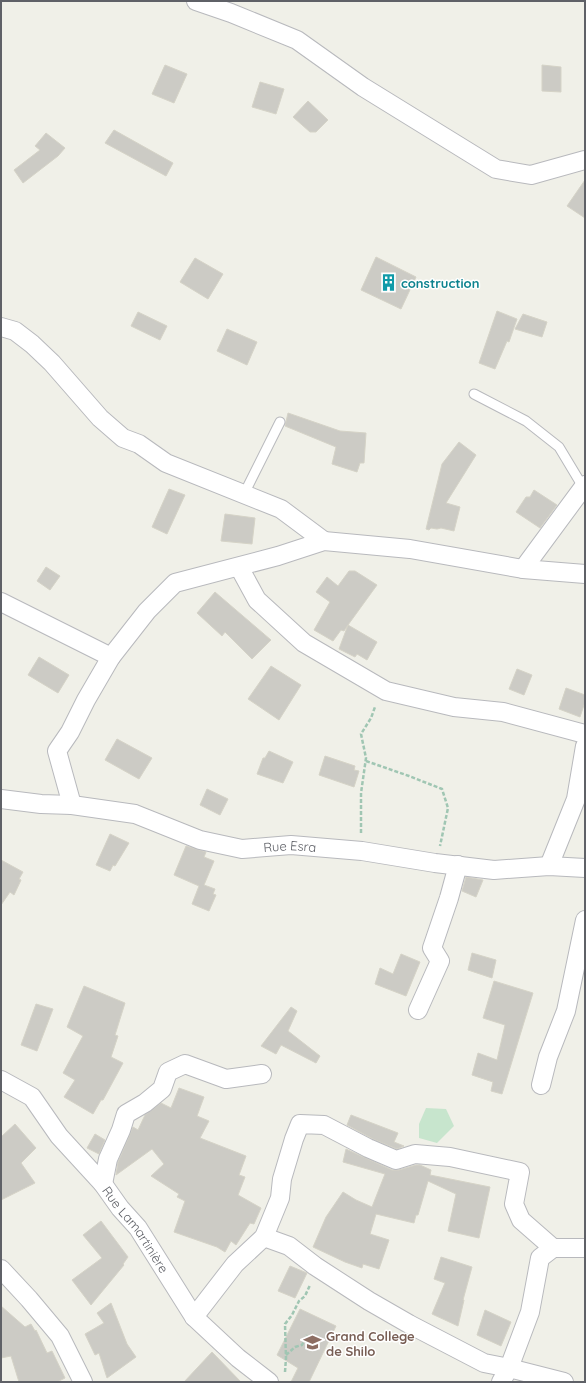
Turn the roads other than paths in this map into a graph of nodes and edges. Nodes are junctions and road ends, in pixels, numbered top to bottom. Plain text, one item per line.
1 (196, 1) edge
2 (585, 160) edge
3 (1, 327) edge
4 (474, 394) dead end
5 (280, 422) dead end
6 (584, 486) edge
7 (244, 494) junction
8 (324, 541) junction
9 (239, 567) junction
10 (523, 569) junction
11 (585, 574) edge
12 (1, 602) edge
13 (111, 657) junction
14 (585, 734) edge
15 (585, 746) edge
16 (1, 799) edge
17 (72, 805) junction
18 (458, 865) junction
19 (549, 866) junction
20 (585, 868) edge
21 (585, 920) edge
22 (418, 1010) dead end
23 (262, 1074) dead end
24 (1, 1080) edge
25 (541, 1085) dead end
26 (102, 1184) junction
27 (264, 1237) junction
28 (553, 1248) junction
29 (585, 1248) edge
30 (1, 1269) edge
31 (194, 1317) junction
32 (505, 1375) edge
33 (277, 1378) edge
34 (83, 1382) edge
35 (564, 1382) edge

1 - 2 street
3 - 7 street
4 - 6 lane
5 - 7 lane
6 - 10 street
7 - 8 street
8 - 9 street
8 - 10 street
9 - 13 street
9 - 14 street
10 - 11 street
12 - 13 street
13 - 17 street
15 - 19 street
16 - 17 street, Rue Esra
17 - 18 street, Rue Esra
18 - 19 street, Rue Esra
18 - 22 street
19 - 20 street, Rue Esra
21 - 25 street
23 - 26 street
24 - 26 street, Rue Lamartinière
26 - 31 street, Rue Lamartinière
27 - 28 street
27 - 31 street
27 - 32 street
28 - 29 street
28 - 32 street
30 - 34 street
31 - 33 street, Rue Lamartinière
32 - 35 street

